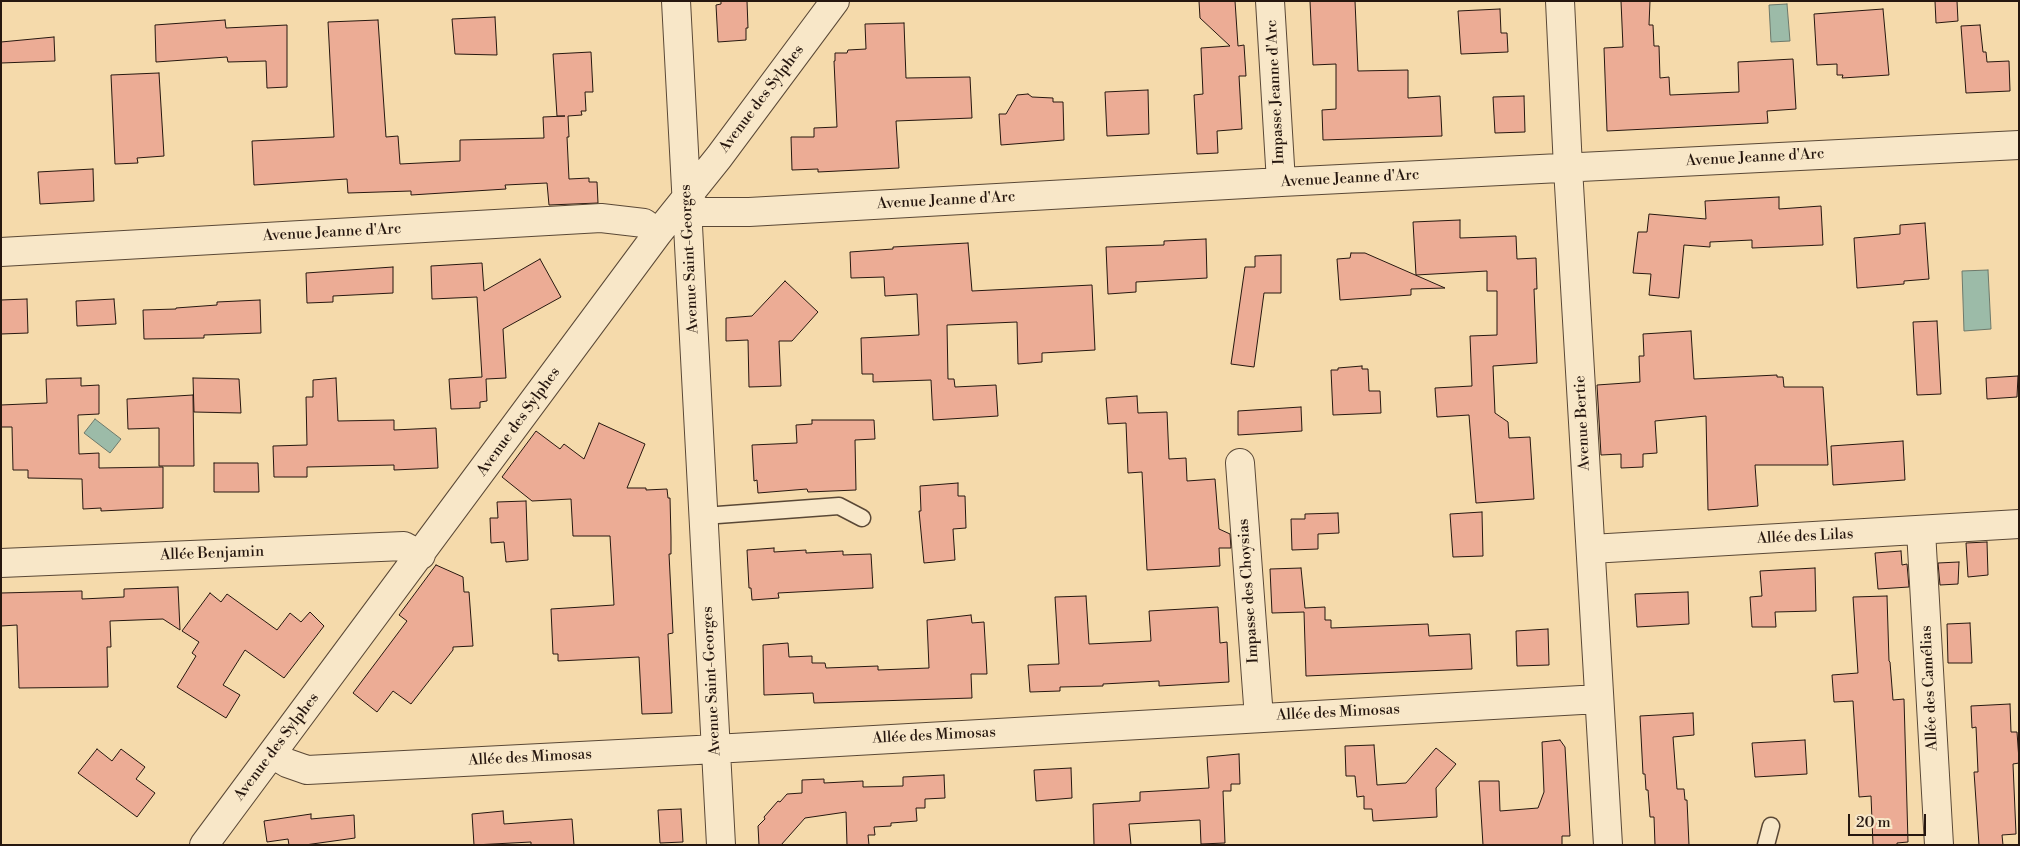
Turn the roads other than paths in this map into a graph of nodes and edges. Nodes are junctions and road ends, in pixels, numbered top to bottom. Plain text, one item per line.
1 (676, 1) edge
2 (835, 1) edge
3 (1270, 1) edge
4 (1560, 1) edge
5 (2019, 145) edge
6 (1568, 168) junction
7 (1281, 182) junction
8 (686, 199) junction
9 (658, 233) junction
10 (1, 252) edge
11 (1240, 463) dead end
12 (704, 516) junction
13 (862, 518) dead end
14 (2019, 524) edge
15 (1921, 531) junction
16 (1590, 549) junction
17 (421, 555) junction
18 (1, 563) edge
19 (1599, 698) junction
20 (1259, 718) junction
21 (716, 748) junction
22 (272, 754) junction
23 (1771, 826) dead end
24 (204, 845) edge
25 (721, 845) edge
26 (1608, 845) edge
27 (1766, 845) edge
28 (1940, 845) edge

1 - 8 street, Avenue Saint-Georges
2 - 8 street, Avenue des Sylphes
3 - 7 street, Impasse Jeanne d'Arc
4 - 6 street, Avenue Bertie
5 - 6 street, Avenue Jeanne d'Arc
6 - 7 street, Avenue Jeanne d'Arc
6 - 16 street, Avenue Bertie
7 - 8 street, Avenue Jeanne d'Arc
8 - 9 street, Avenue des Sylphes
8 - 12 street, Avenue Saint-Georges
9 - 10 street, Avenue Jeanne d'Arc
9 - 17 street, Avenue des Sylphes
11 - 20 street, Impasse des Choysias
12 - 13 lane
12 - 21 street, Avenue Saint-Georges
14 - 15 street, Allée des Lilas
15 - 16 street, Allée des Lilas
15 - 28 street, Allée des Camélias
16 - 19 street, Avenue Bertie
17 - 18 street, Allée Benjamin
17 - 22 street, Avenue des Sylphes
19 - 20 street, Allée des Mimosas
19 - 26 street, Avenue Bertie
20 - 21 street, Allée des Mimosas
21 - 22 street, Allée des Mimosas
21 - 25 street, Avenue Saint-Georges
22 - 24 street, Avenue des Sylphes
23 - 27 lane

